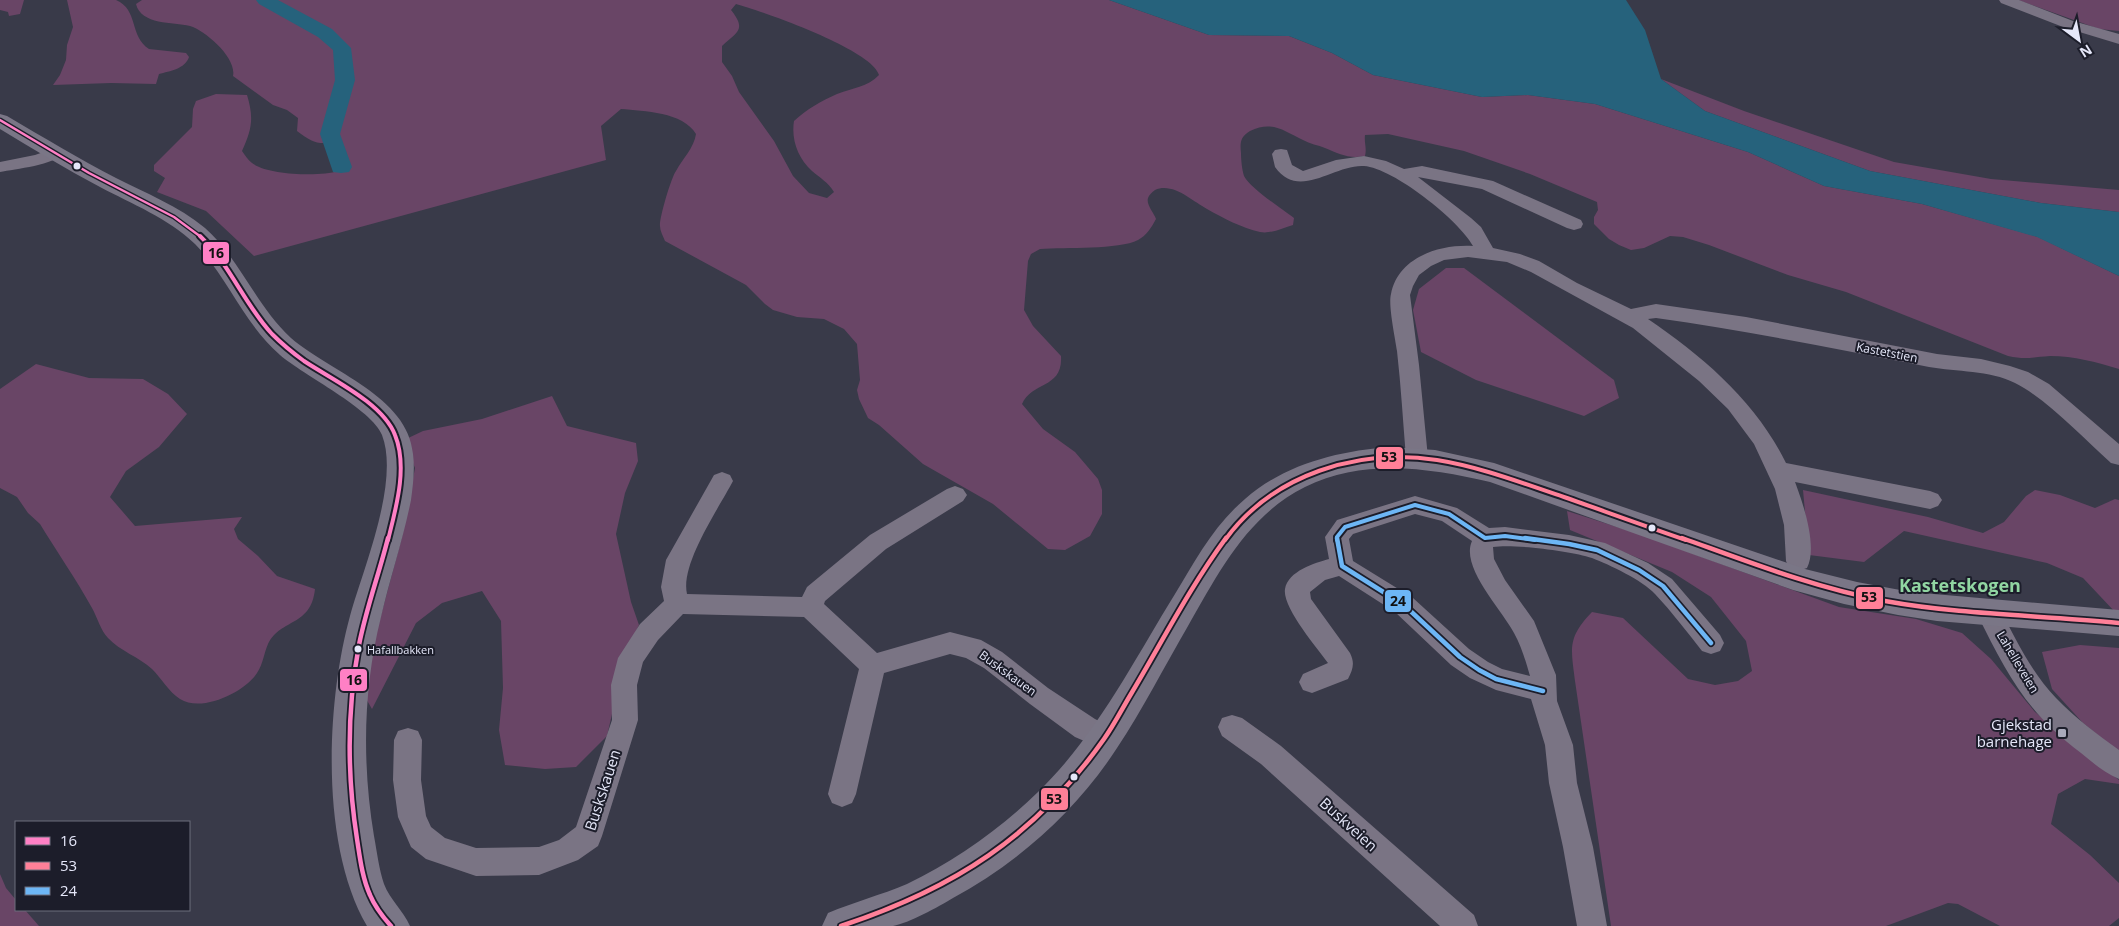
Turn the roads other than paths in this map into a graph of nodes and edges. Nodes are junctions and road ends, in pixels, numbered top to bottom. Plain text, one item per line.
1 (2006, 0) edge
2 (2119, 39) edge
3 (0, 120) edge
4 (55, 153) junction
5 (1280, 154) dead end
6 (0, 166) edge
7 (1403, 174) junction
8 (1574, 224) dead end
9 (1486, 252) junction
10 (1628, 316) junction
11 (2119, 457) edge
12 (1416, 458) junction
13 (1778, 470) junction
14 (722, 481) dead end
15 (954, 496) dead end
16 (1930, 500) dead end
17 (1484, 538) junction
18 (1798, 561) dead end
19 (1342, 566) junction
20 (677, 604) junction
21 (810, 607) junction
22 (1990, 614) junction
23 (2119, 623) edge
24 (1712, 643) dead end
25 (873, 665) junction
26 (1312, 682) dead end
27 (1543, 691) junction
28 (1232, 726) dead end
29 (1105, 738) junction
30 (408, 740) dead end
31 (2119, 766) edge
32 (842, 794) dead end
33 (391, 926) edge
34 (841, 926) edge
35 (1463, 926) edge
36 (1592, 926) edge

1 - 2 street
3 - 4 main road
4 - 6 street
4 - 33 main road
5 - 7 street
7 - 8 street
7 - 9 street
9 - 10 street
9 - 12 street
10 - 11 street, Kastetstien
10 - 13 street
12 - 22 main road
12 - 29 main road
13 - 16 street
13 - 18 street
14 - 20 street
15 - 21 street
17 - 19 street
17 - 24 street
17 - 27 street
19 - 26 street
19 - 27 street
20 - 21 street
20 - 30 street, Buskskauen
21 - 25 street
22 - 23 main road
22 - 31 street, Lahelleveien
25 - 29 street, Buskskauen
25 - 32 street
27 - 36 street
28 - 35 street, Buskveien
29 - 34 main road

